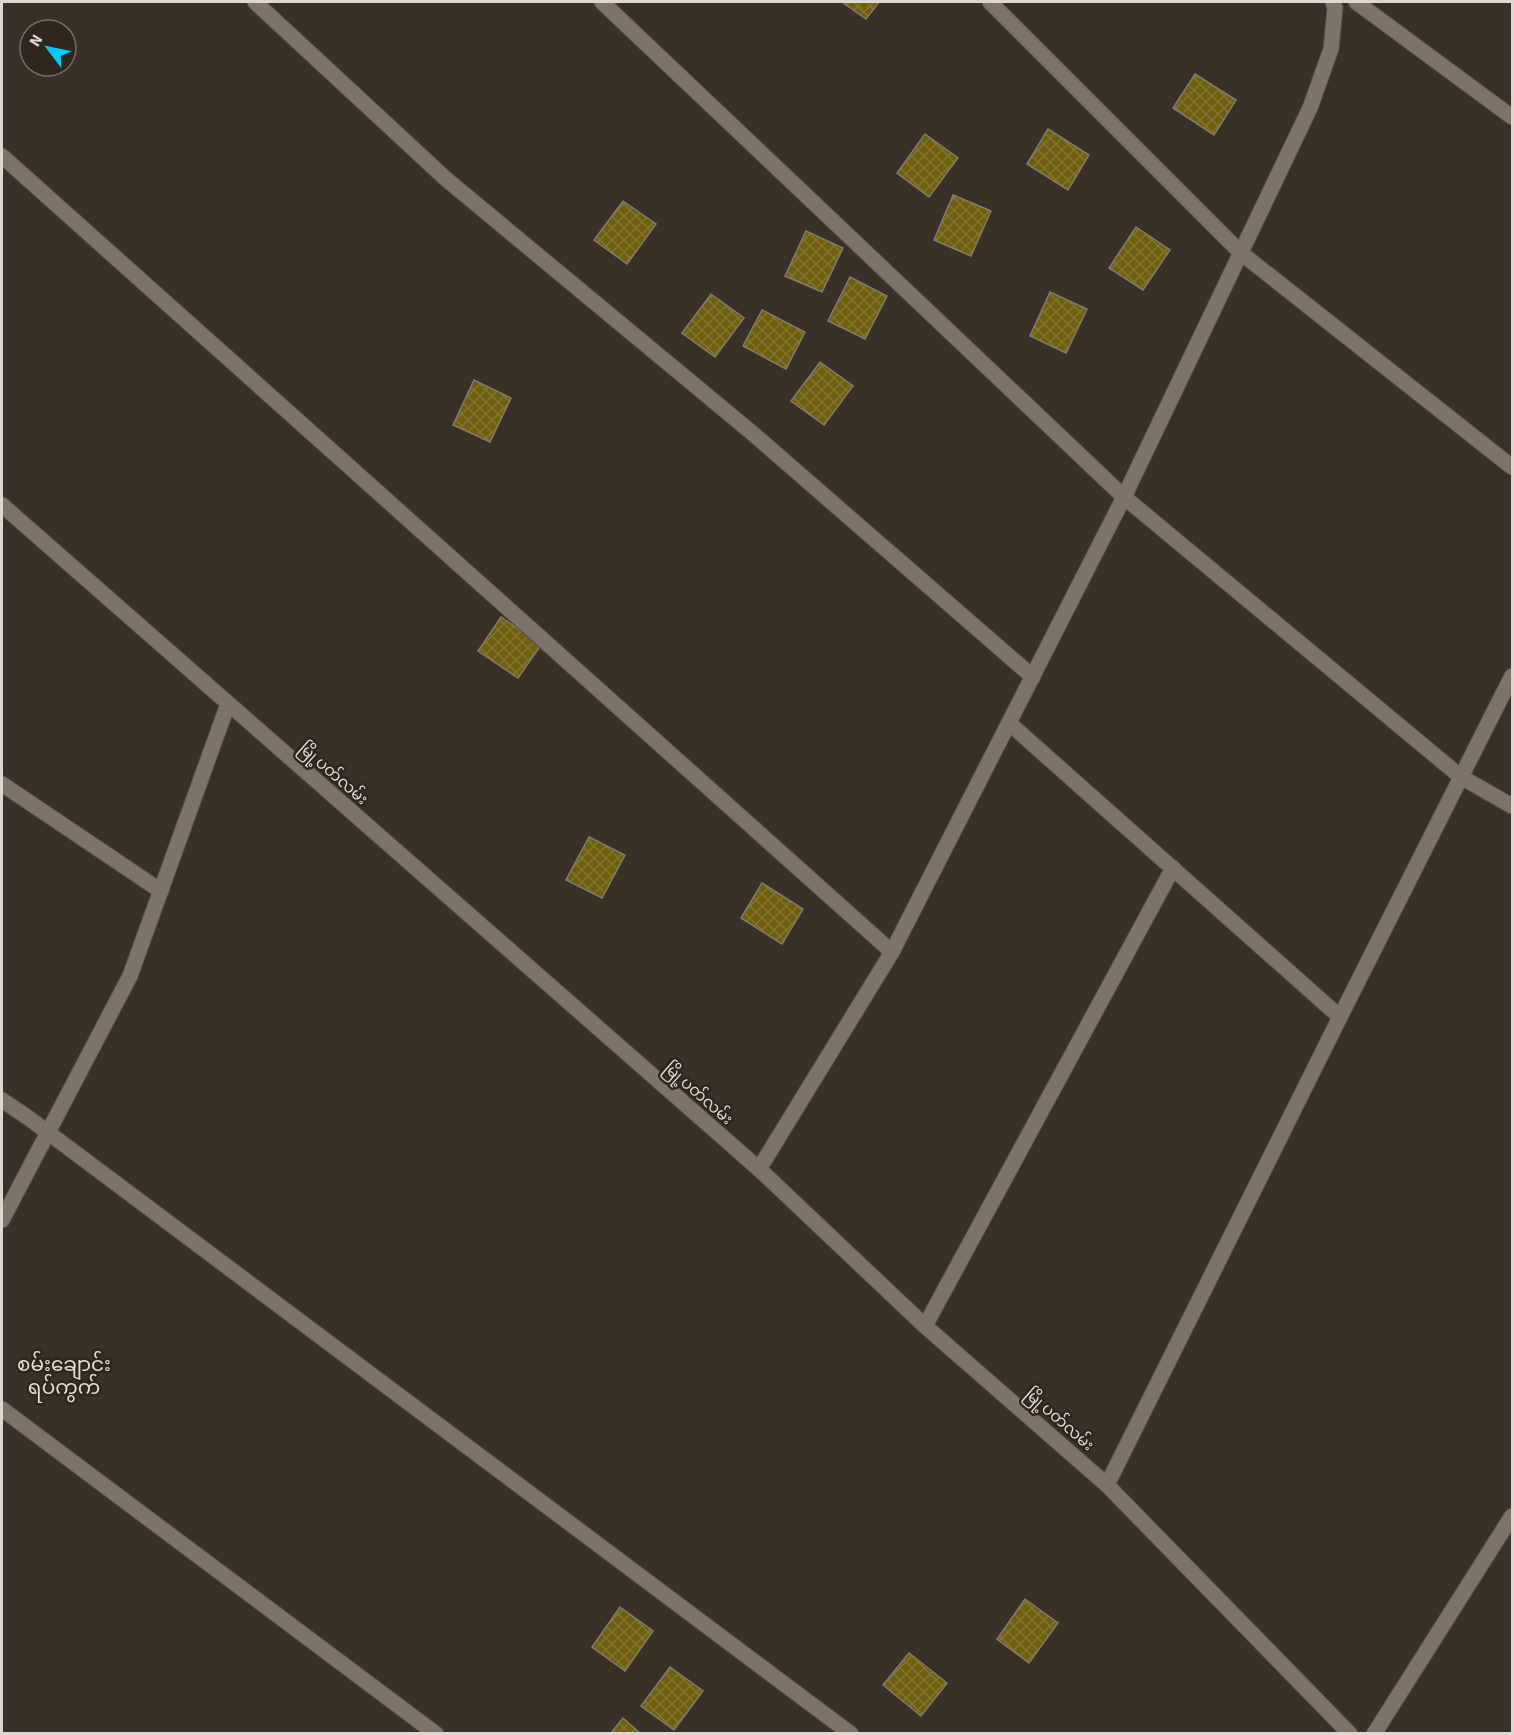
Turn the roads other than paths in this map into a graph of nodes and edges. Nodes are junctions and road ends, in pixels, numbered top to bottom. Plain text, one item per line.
1 (255, 2) edge
2 (602, 2) edge
3 (990, 2) edge
4 (1333, 2) edge
5 (1356, 2) edge
6 (1512, 117) edge
7 (2, 156) edge
8 (1241, 253) junction
9 (1512, 467) edge
10 (1124, 497) junction
11 (2, 505) edge
12 (1512, 676) edge
13 (1033, 677) junction
14 (228, 704) junction
15 (1009, 723) junction
16 (1461, 777) junction
17 (2, 784) edge
18 (1512, 806) edge
19 (1173, 868) junction
20 (161, 891) junction
21 (892, 952) junction
22 (1340, 1017) junction
23 (2, 1100) edge
24 (48, 1133) junction
25 (759, 1169) junction
26 (2, 1220) edge
27 (925, 1326) junction
28 (2, 1409) edge
29 (1107, 1485) junction
30 (1512, 1515) edge
31 (436, 1734) edge
32 (851, 1734) edge
33 (1350, 1734) edge
34 (1374, 1734) edge

1 - 13 street
2 - 10 street
3 - 8 street
4 - 8 street
5 - 6 street
7 - 21 street
8 - 9 street
8 - 10 street
10 - 13 street
10 - 16 street
11 - 14 street, မြို့ပတ်လမ်း
12 - 16 street
13 - 15 street
14 - 20 street
14 - 25 street, မြို့ပတ်လမ်း
15 - 19 street
15 - 21 street
16 - 18 street
16 - 22 street
17 - 20 street
19 - 22 street
19 - 27 street
20 - 24 street
21 - 25 street
22 - 29 street
23 - 24 street
24 - 26 street
24 - 32 street
25 - 27 street, မြို့ပတ်လမ်း
27 - 29 street, မြို့ပတ်လမ်း
28 - 31 street
29 - 33 street, မြို့ပတ်လမ်း
30 - 34 street

